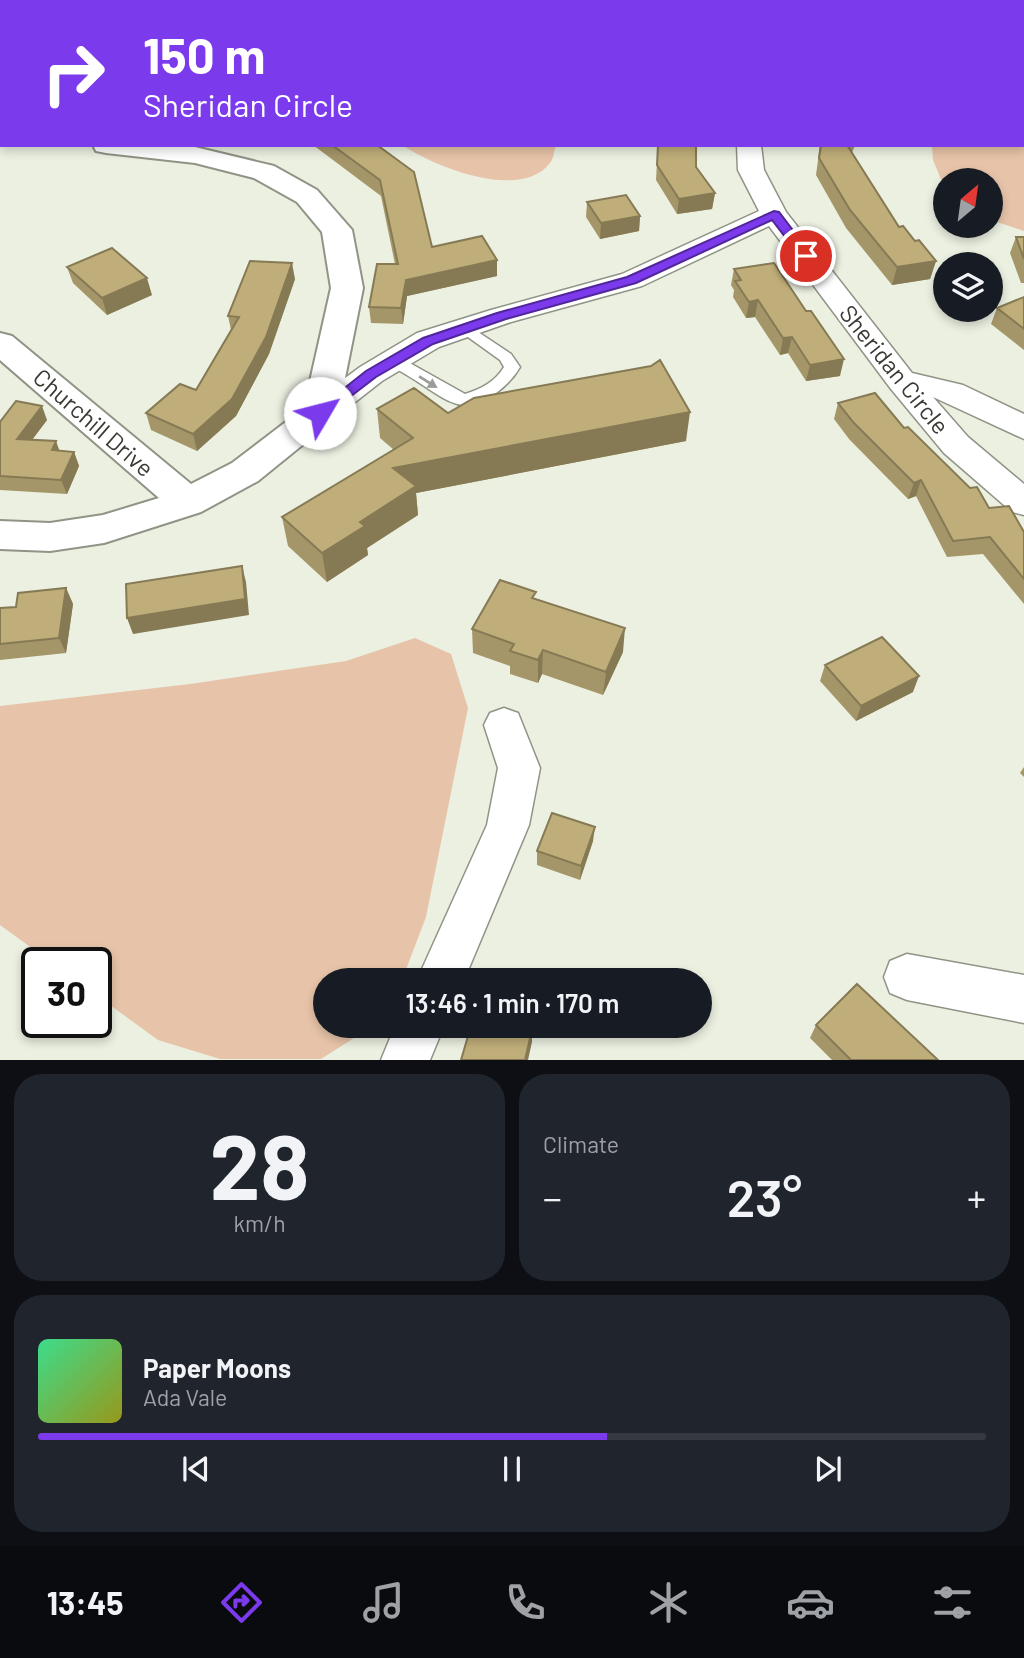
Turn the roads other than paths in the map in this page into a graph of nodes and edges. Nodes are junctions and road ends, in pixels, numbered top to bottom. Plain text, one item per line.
1 (124, 147) edge
2 (749, 147) edge
3 (774, 215) junction
4 (466, 329) junction
5 (0, 342) edge
6 (394, 360) junction
7 (902, 382) junction
8 (320, 413) junction
9 (1024, 429) edge
10 (188, 502) junction
11 (1024, 503) edge
12 (0, 535) edge
13 (504, 724) dead end
14 (445, 968) edge
15 (907, 977) dead end
16 (1024, 999) edge
17 (415, 1038) edge
18 (405, 1059) edge

1 - 8 street
2 - 3 street, Sheridan Circle
3 - 4 street
3 - 7 street, Sheridan Circle
4 - 6 street
6 -> 4 lane
5 - 10 street, Churchill Drive
6 - 8 street
7 - 9 street
7 - 11 street, Sheridan Circle
8 - 10 street
10 - 12 street
13 - 14 street
15 - 16 street
17 - 18 street

